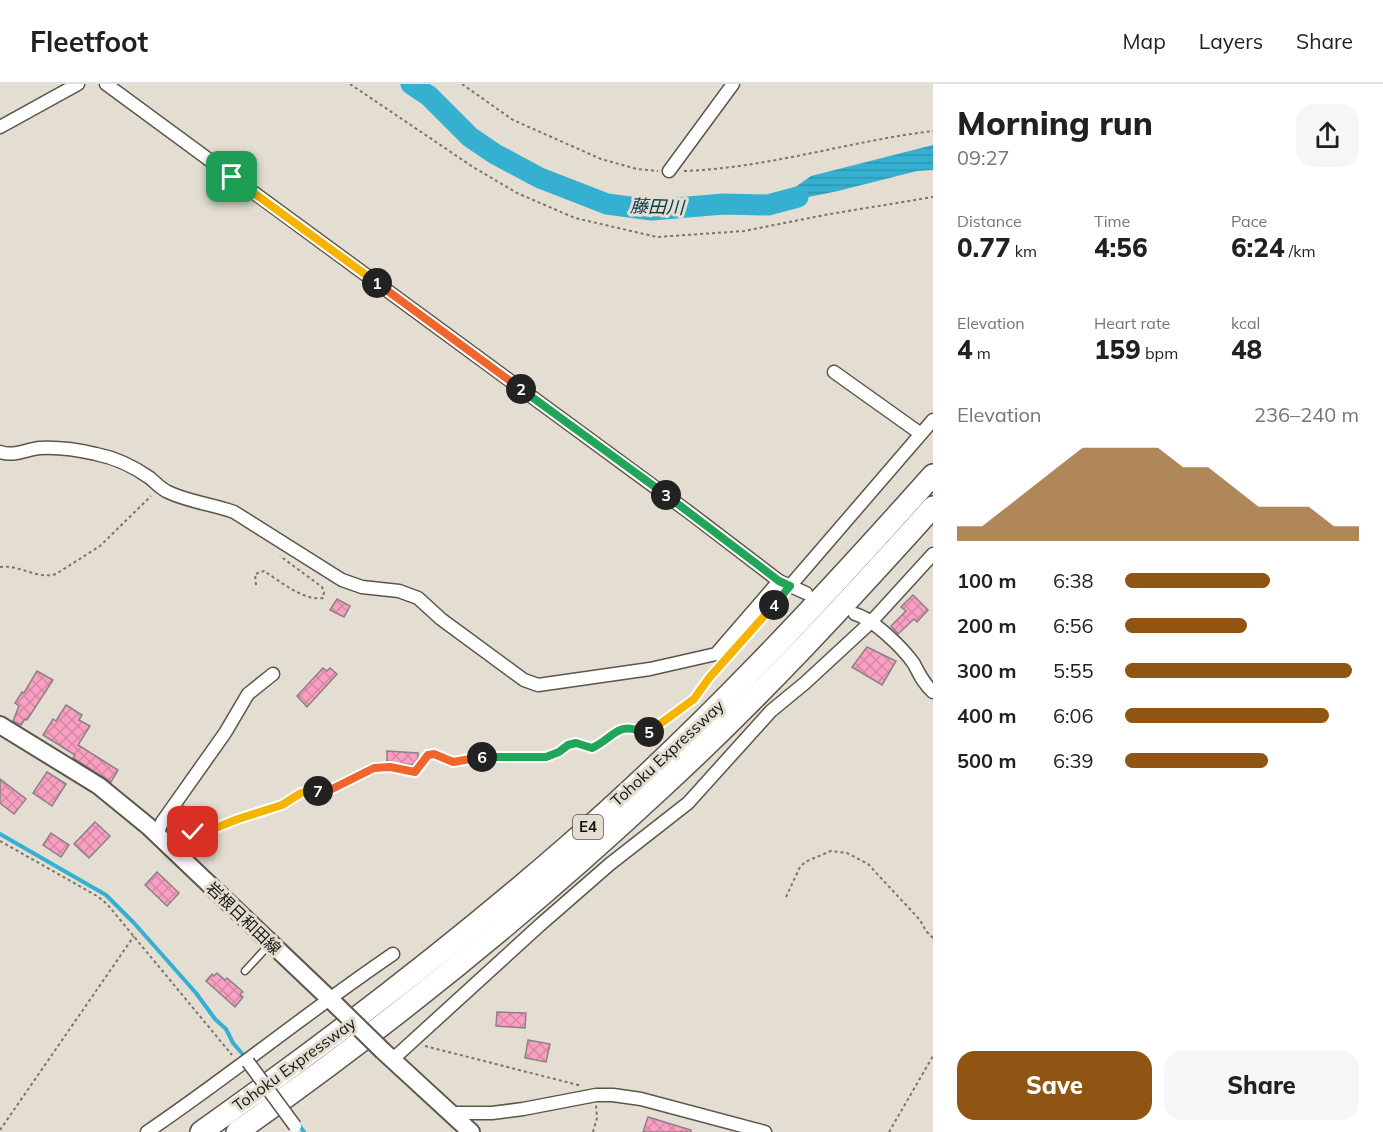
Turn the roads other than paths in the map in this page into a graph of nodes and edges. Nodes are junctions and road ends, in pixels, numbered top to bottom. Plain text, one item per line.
1 (78, 84) edge
2 (106, 84) edge
3 (733, 84) edge
4 (0, 127) edge
5 (669, 171) dead end
6 (834, 372) dead end
7 (933, 420) edge
8 (921, 434) junction
9 (1, 454) edge
10 (933, 475) edge
11 (933, 507) edge
12 (933, 554) edge
13 (785, 584) junction
14 (806, 593) dead end
15 (855, 614) dead end
16 (871, 622) junction
17 (273, 674) dead end
18 (933, 692) edge
19 (0, 726) edge
20 (157, 835) junction
21 (271, 943) junction
22 (393, 954) dead end
23 (245, 971) dead end
24 (333, 1001) junction
25 (388, 1055) junction
26 (244, 1063) junction
27 (450, 1113) junction
28 (295, 1126) dead end
29 (147, 1132) edge
30 (201, 1132) edge
31 (237, 1132) edge
32 (471, 1132) edge
33 (765, 1132) edge

1 - 4 street
2 - 13 street
3 - 5 street
6 - 8 street
7 - 8 street
8 - 13 street
9 - 13 street
10 - 30 highway, Tohoku Expressway / E4
11 - 31 highway, Tohoku Expressway / E4
12 - 16 street
13 - 14 street
15 - 16 street
16 - 18 street
16 - 25 street
17 - 20 street
19 - 20 main road, 岩根日和田線
20 - 21 main road, 岩根日和田線
21 - 23 lane
21 - 24 main road, 岩根日和田線
22 - 24 street
24 - 25 main road, 岩根日和田線, bridge
24 - 26 street
25 - 27 main road, 岩根日和田線
26 - 28 street, bridge
26 - 29 street
27 - 32 main road, 岩根日和田線
27 - 33 street

